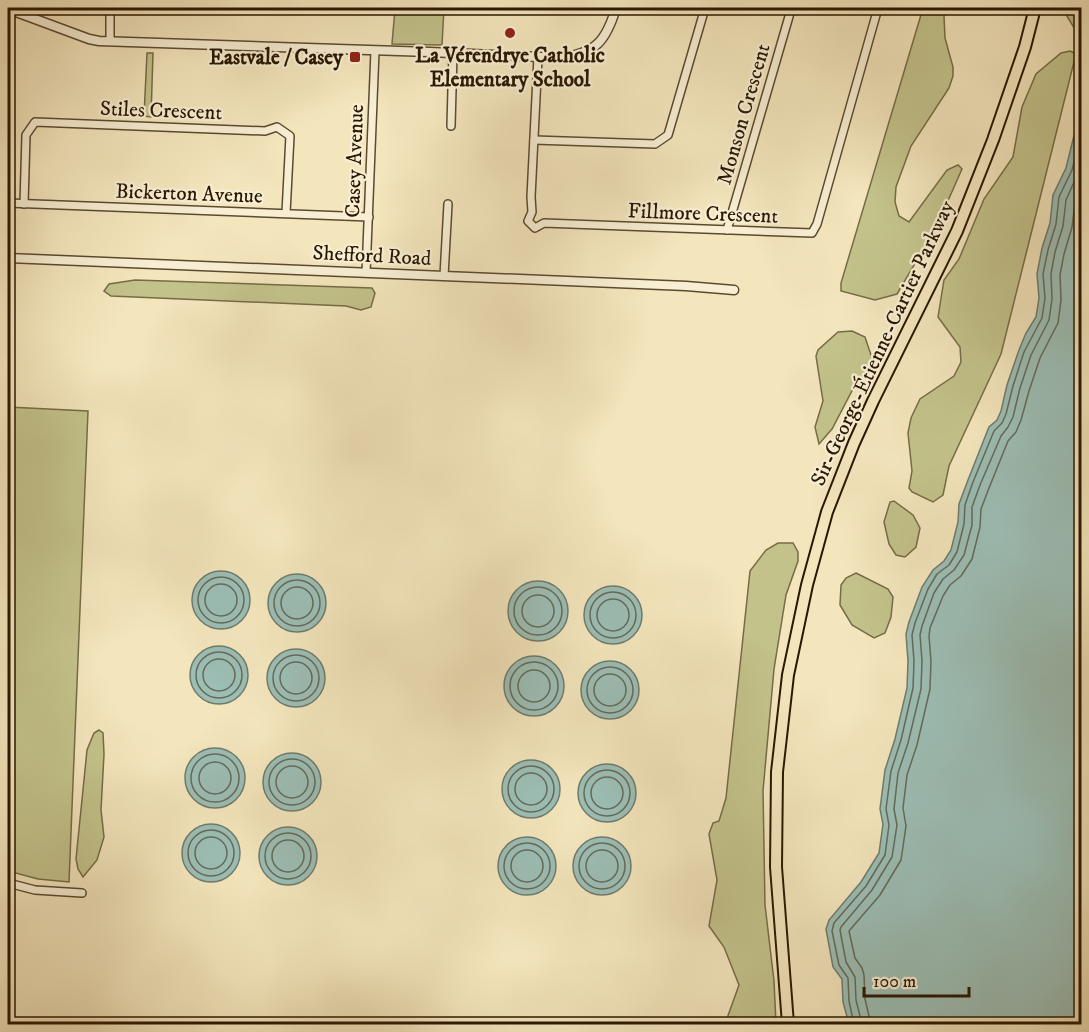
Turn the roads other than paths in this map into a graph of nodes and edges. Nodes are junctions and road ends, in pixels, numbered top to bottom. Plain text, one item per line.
1 (110, 8) edge
2 (616, 8) edge
3 (705, 8) edge
4 (788, 8) edge
5 (878, 8) edge
6 (1035, 8) edge
7 (8, 9) edge
8 (110, 41) junction
9 (375, 51) junction
10 (453, 53) junction
11 (538, 57) junction
12 (451, 126) dead end
13 (534, 140) junction
14 (8, 203) edge
15 (24, 204) junction
16 (448, 204) dead end
17 (286, 213) junction
18 (369, 217) junction
19 (727, 230) junction
20 (8, 258) edge
21 (366, 273) junction
22 (444, 276) junction
23 (734, 290) dead end
24 (8, 883) edge
25 (82, 893) dead end
26 (788, 1024) edge

1 - 8 street
2 - 11 street
3 - 13 street
4 - 19 street, Monson Crescent
5 - 19 street, Fillmore Crescent
6 - 26 main road, Sir-George-Étienne-Cartier Parkway
7 - 8 street
8 - 9 street
9 - 10 street
9 - 18 street, Casey Avenue
10 - 11 street
10 - 12 street
11 - 13 street, Fillmore Crescent
13 - 19 street, Fillmore Crescent
14 - 15 street, Bickerton Avenue
15 - 17 street, Bickerton Avenue
15 - 17 street, Stiles Crescent
16 - 22 street
17 - 18 street, Bickerton Avenue
18 - 21 street, Casey Avenue
20 - 21 street, Shefford Road
21 - 22 street, Shefford Road
22 - 23 street, Shefford Road
24 - 25 street

